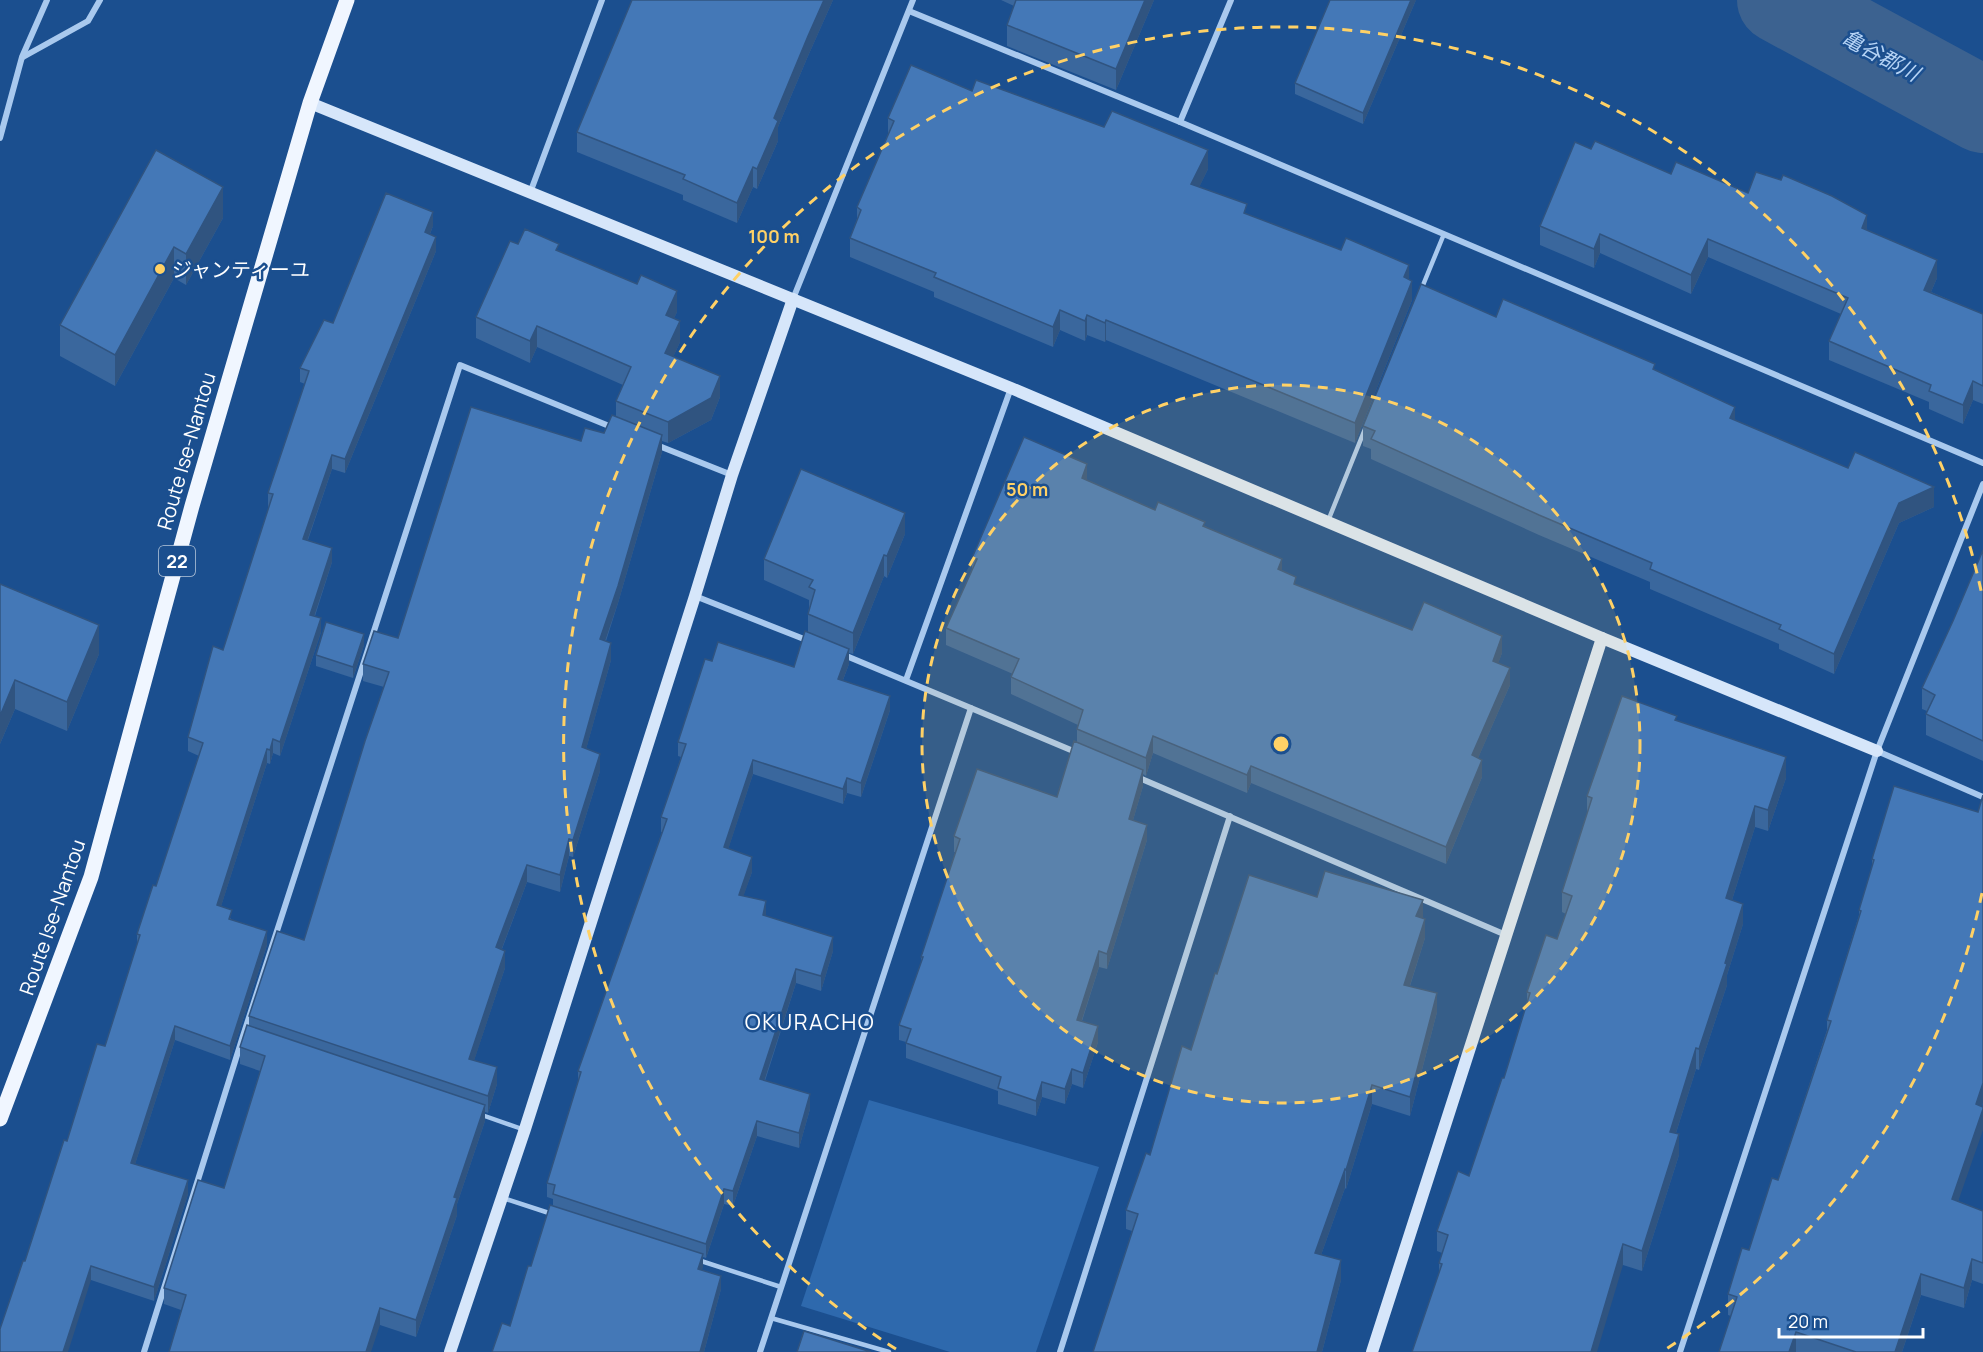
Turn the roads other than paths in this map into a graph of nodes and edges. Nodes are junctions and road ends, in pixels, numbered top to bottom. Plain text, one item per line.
1 (47, 0) edge
2 (100, 0) edge
3 (347, 0) edge
4 (602, 0) edge
5 (913, 0) edge
6 (1231, 0) edge
7 (909, 11) junction
8 (22, 57) junction
9 (310, 103) junction
10 (1180, 122) junction
11 (0, 138) edge
12 (530, 193) junction
13 (1444, 234) junction
14 (793, 299) junction
15 (1417, 301) edge
16 (1011, 388) junction
17 (1368, 422) edge
18 (623, 431) edge
19 (645, 440) edge
20 (1983, 464) edge
21 (732, 475) junction
22 (1983, 484) edge
23 (1328, 522) junction
24 (695, 596) junction
25 (1602, 638) junction
26 (817, 644) edge
27 (839, 653) edge
28 (906, 680) junction
29 (971, 708) junction
30 (1877, 751) junction
31 (1090, 758) edge
32 (1133, 776) edge
33 (1983, 797) edge
34 (1230, 816) junction
35 (1506, 935) junction
36 (243, 1036) junction
37 (254, 1040) edge
38 (468, 1111) edge
39 (0, 1119) edge
40 (525, 1129) junction
41 (501, 1197) junction
42 (557, 1215) edge
43 (691, 1258) edge
44 (781, 1287) junction
45 (771, 1318) junction
46 (144, 1352) edge
47 (450, 1352) edge
48 (760, 1352) edge
49 (889, 1352) edge
50 (1060, 1352) edge
51 (1372, 1352) edge
52 (1680, 1352) edge

1 - 8 street
2 - 8 street
3 - 9 main road, Route Ise-Nantou / 22
4 - 12 street
5 - 7 street
6 - 10 street
7 - 10 street
7 - 14 street
8 - 11 street
9 - 12 street
9 - 39 main road, Route Ise-Nantou / 22
10 - 13 street
12 - 14 street
13 - 15 lane
13 - 20 street
14 - 16 street
14 - 21 street
16 - 23 street
16 - 28 street
17 - 23 lane
18 - 36 street
19 - 21 street
21 - 24 street
22 - 30 street
23 - 25 street
24 - 26 street
24 - 40 street
25 - 30 street
25 - 35 street
27 - 28 street
28 - 29 street
29 - 31 street
29 - 44 street
30 - 33 street
30 - 52 street
32 - 34 street
34 - 35 street
34 - 50 street
35 - 51 street
36 - 37 lane
36 - 46 street
38 - 40 lane
40 - 41 street
41 - 42 lane
41 - 47 street
43 - 44 lane
44 - 45 street
45 - 48 street
45 - 49 lane

